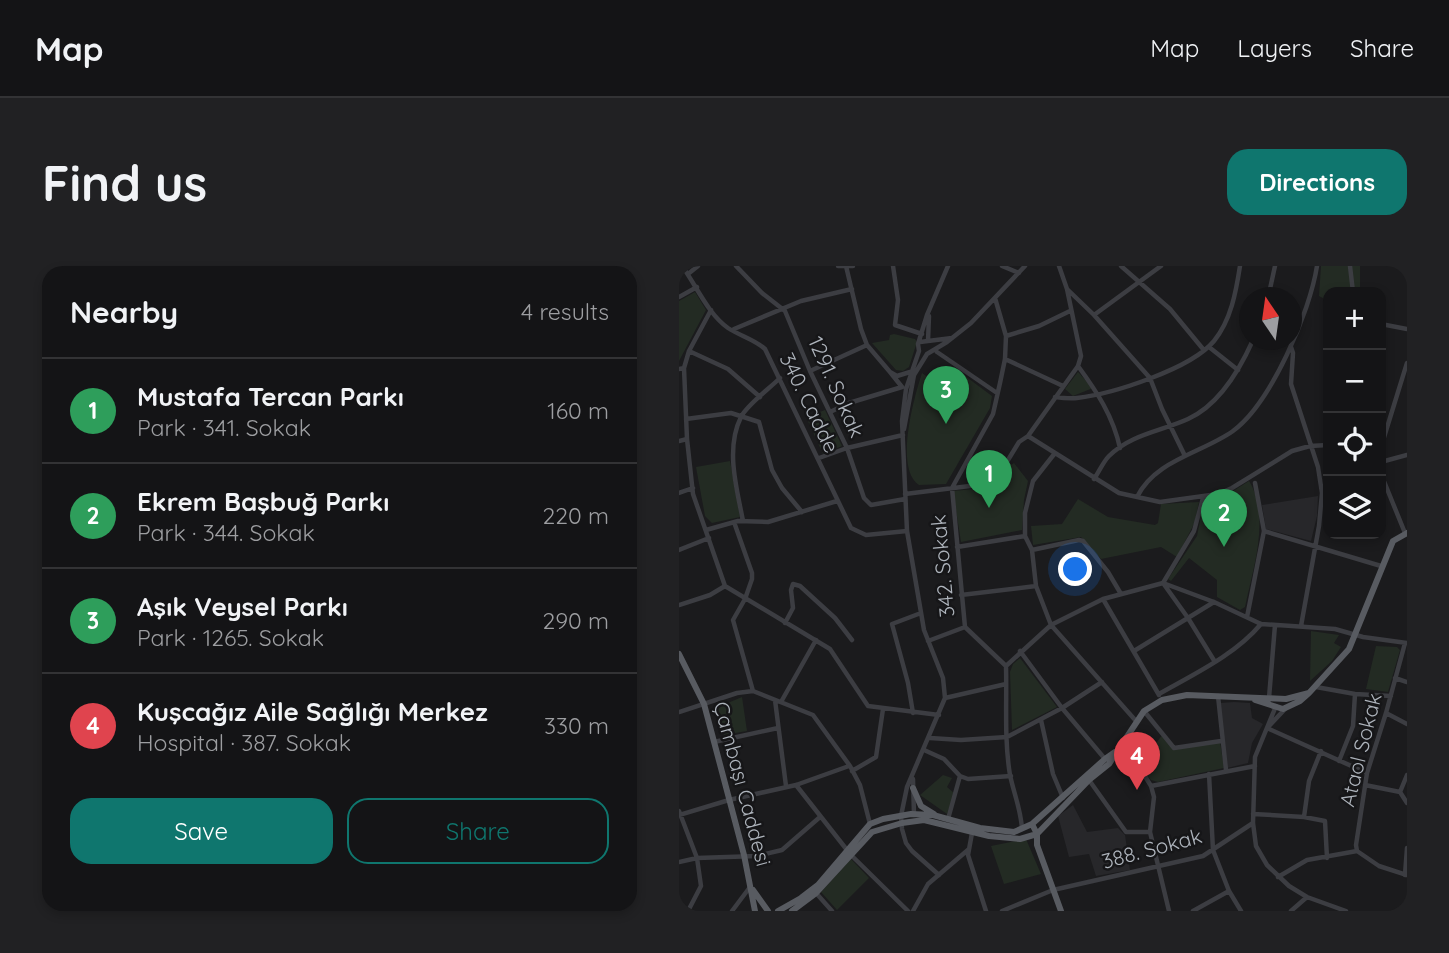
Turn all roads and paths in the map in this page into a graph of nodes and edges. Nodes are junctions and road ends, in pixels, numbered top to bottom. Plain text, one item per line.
1 (682, 266) edge
2 (698, 266) edge
3 (736, 266) edge
4 (838, 266) edge
5 (853, 266) edge
6 (894, 266) edge
7 (948, 266) edge
8 (1002, 266) edge
9 (1025, 266) edge
10 (1059, 266) edge
11 (1121, 266) edge
12 (1161, 266) edge
13 (1240, 266) edge
14 (1275, 266) edge
15 (1317, 266) edge
16 (1350, 266) edge
17 (846, 267) edge
18 (1019, 273) junction
19 (688, 275) junction
20 (1137, 282) junction
21 (697, 286) junction
22 (1270, 287) edge
23 (1352, 287) edge
24 (852, 289) junction
25 (1067, 289) junction
26 (679, 297) edge
27 (995, 298) junction
28 (782, 308) junction
29 (931, 308) junction
30 (711, 310) junction
31 (1070, 312) junction
32 (1094, 315) junction
33 (1302, 319) edge
34 (1386, 325) edge
35 (733, 329) junction
36 (1407, 329) edge
37 (922, 334) junction
38 (1006, 336) junction
39 (953, 338) junction
40 (928, 341) junction
41 (919, 342) junction
42 (867, 345) junction
43 (1206, 348) junction
44 (1248, 350) edge
45 (1289, 350) edge
46 (1292, 350) edge
47 (689, 351) junction
48 (919, 351) junction
49 (937, 352) dead end
50 (929, 353) junction
51 (1005, 359) junction
52 (1407, 363) edge
53 (1078, 366) junction
54 (682, 368) edge
55 (1238, 370) junction
56 (810, 371) junction
57 (912, 371) junction
58 (890, 372) junction
59 (780, 378) junction
60 (1150, 379) junction
61 (1063, 386) junction
62 (904, 388) junction
63 (998, 393) junction
64 (1098, 393) junction
65 (760, 397) junction
66 (1055, 397) junction
67 (830, 412) junction
68 (741, 416) junction
69 (686, 419) junction
70 (1170, 425) junction
71 (1386, 431) edge
72 (903, 433) junction
73 (1028, 436) junction
74 (687, 439) junction
75 (679, 441) edge
76 (1323, 445) edge
77 (1310, 446) junction
78 (847, 448) junction
79 (1120, 448) junction
80 (1055, 453) junction
81 (1407, 455) edge
82 (1185, 456) junction
83 (819, 458) junction
84 (1386, 461) edge
85 (1382, 476) edge
86 (1094, 479) junction
87 (1255, 482) dead end
88 (693, 488) junction
89 (952, 488) junction
90 (679, 493) edge
91 (905, 496) junction
92 (1137, 497) junction
93 (1203, 498) junction
94 (837, 501) junction
95 (802, 512) junction
96 (743, 521) junction
97 (734, 522) junction
98 (706, 530) junction
99 (907, 531) junction
100 (1264, 531) junction
101 (1406, 533) edge
102 (1025, 536) junction
103 (709, 538) junction
104 (957, 547) junction
105 (1314, 547) junction
106 (679, 550) edge
107 (1032, 550) junction
108 (1381, 566) junction
109 (1163, 583) junction
110 (725, 586) junction
111 (1036, 586) junction
112 (1121, 594) junction
113 (961, 595) junction
114 (745, 599) junction
115 (1103, 599) junction
116 (1214, 602) junction
117 (679, 605) edge
118 (921, 613) junction
119 (1247, 617) junction
120 (1188, 618) junction
121 (785, 623) junction
122 (1261, 624) junction
123 (1051, 625) junction
124 (1275, 625) junction
125 (1301, 626) junction
126 (965, 627) junction
127 (1356, 635) junction
128 (816, 640) junction
129 (852, 640) dead end
130 (928, 641) junction
131 (1406, 643) edge
132 (1134, 650) junction
133 (1020, 651) junction
134 (679, 654) edge
135 (1215, 662) junction
136 (1006, 666) junction
137 (1395, 678) junction
138 (1102, 682) junction
139 (1407, 682) edge
140 (1006, 684) junction
141 (1316, 687) junction
142 (753, 691) junction
143 (1355, 694) junction
144 (1218, 696) junction
145 (1391, 696) junction
146 (1160, 697) junction
147 (944, 698) junction
148 (1269, 698) junction
149 (1250, 699) junction
150 (775, 700) junction
151 (781, 702) junction
152 (1277, 703) junction
153 (1286, 703) junction
154 (704, 704) junction
155 (1062, 708) junction
156 (883, 709) junction
157 (1144, 711) junction
158 (679, 712) edge
159 (913, 713) junction
160 (1386, 713) junction
161 (939, 715) junction
162 (1041, 720) junction
163 (1136, 721) junction
164 (1407, 724) edge
165 (778, 728) junction
166 (1268, 728) junction
167 (1007, 737) junction
168 (930, 738) junction
169 (1221, 741) junction
170 (714, 742) junction
171 (924, 750) junction
172 (1120, 750) junction
173 (1321, 751) junction
174 (1105, 759) junction
175 (1339, 761) junction
176 (1255, 766) junction
177 (851, 768) junction
178 (1226, 770) junction
179 (1367, 773) junction
180 (914, 774) junction
181 (1209, 774) junction
182 (1407, 775) edge
183 (960, 776) junction
184 (1011, 776) junction
185 (1089, 780) junction
186 (796, 785) junction
187 (1365, 785) junction
188 (786, 786) junction
189 (1151, 786) junction
190 (913, 788) junction
191 (1400, 792) junction
192 (1063, 798) junction
193 (729, 800) junction
194 (1407, 803) edge
195 (679, 813) edge
196 (1253, 814) junction
197 (1021, 816) junction
198 (820, 817) junction
199 (1304, 817) junction
200 (915, 818) junction
201 (945, 818) junction
202 (902, 820) junction
203 (1253, 823) junction
204 (870, 824) junction
205 (1032, 824) junction
206 (1022, 829) junction
207 (1150, 832) junction
208 (972, 833) junction
209 (1037, 834) junction
210 (1028, 838) junction
211 (1037, 845) junction
212 (1407, 848) edge
213 (969, 849) junction
214 (1213, 850) junction
215 (849, 852) junction
216 (1357, 852) junction
217 (744, 855) junction
218 (697, 858) junction
219 (1327, 858) junction
220 (679, 862) edge
221 (1157, 867) junction
222 (939, 875) junction
223 (1406, 875) edge
224 (1278, 877) junction
225 (751, 886) junction
226 (1053, 890) junction
227 (1229, 891) junction
228 (816, 893) junction
229 (1307, 897) junction
230 (1023, 903) junction
231 (688, 911) edge
232 (731, 911) edge
233 (755, 911) edge
234 (768, 911) edge
235 (778, 911) edge
236 (792, 911) edge
237 (832, 911) edge
238 (910, 911) edge
239 (986, 911) edge
240 (1002, 911) edge
241 (1025, 911) edge
242 (1061, 911) edge
243 (1169, 911) edge
244 (1192, 911) edge
245 (1241, 911) edge
246 (1291, 911) edge
247 (1346, 911) edge

1 - 19 street, 340. Cadde
2 - 19 street
3 - 28 street, 1291. Sokak
4 - 17 street
5 - 17 street
6 - 37 street
7 - 29 street
8 - 18 street
9 - 18 street
10 - 25 street
11 - 20 street
12 - 20 street
13 - 43 street
14 - 22 street
15 - 33 street
16 - 23 street
17 - 24 street
18 - 27 street
19 - 21 street, 340. Cadde
20 - 32 street
20 - 43 street
21 - 26 street
21 - 30 street, 340. Cadde
24 - 28 street
24 - 42 street
25 - 31 street
25 - 32 street
27 - 38 street
27 - 39 street
28 - 35 street
28 - 56 street, 1291. Sokak
29 - 37 street
29 - 40 street
30 - 35 street, 340. Cadde
30 - 47 street
31 - 38 street
31 - 53 street
32 - 60 street
34 - 36 street
35 - 59 street, 340. Cadde
37 - 41 street
38 - 51 street
39 - 40 street
39 - 50 street
40 - 41 street
40 - 50 street
41 - 48 street
42 - 56 street
42 - 58 street
43 - 55 street
43 - 60 street
44 - 55 street
45 - 82 street
46 - 77 street
47 - 54 street
47 - 65 street
48 - 50 street
48 - 57 street
49 - 63 street
50 - 72 street
51 - 61 street
51 - 63 street
52 - 71 street
53 - 61 street
53 - 64 street
54 - 69 street
55 - 70 street
56 - 67 street, 1291. Sokak
57 - 58 street
57 - 62 street
58 - 62 street
59 - 65 street
59 - 83 street, 340. Cadde
60 - 64 street
60 - 70 street
61 - 66 street
62 - 67 street
62 - 72 street
63 - 89 street
64 - 66 street
64 - 79 street
65 - 68 street
66 - 73 street
67 - 78 street, 1291. Sokak
68 - 69 street
68 - 95 street
68 - 96 street
69 - 74 street
70 - 79 street
70 - 82 street
72 - 78 street
72 - 91 street
73 - 80 street
73 - 89 street
74 - 75 street
74 - 88 street
76 - 77 street
77 - 93 street
77 - 105 street
78 - 83 street
78 - 91 street, 1291. Sokak
79 - 86 street
80 - 86 street
80 - 102 street
81 - 84 street
82 - 92 street
83 - 94 street, 340. Cadde
85 - 101 street
86 - 92 street
87 - 100 street
88 - 90 street
88 - 98 street
89 - 91 street
89 - 104 street, 342. Sokak
91 - 99 street
92 - 93 street
93 - 109 street
94 - 95 street
94 - 99 street, 340. Cadde
95 - 96 street
96 - 97 street
97 - 98 street
97 - 114 street
98 - 103 street
99 - 118 street
100 - 105 street
100 - 119 street
101 - 108 main road
102 - 104 street
102 - 107 street
103 - 106 street
103 - 110 street
104 - 113 street, 342. Sokak
105 - 108 street
105 - 125 street
107 - 111 street
107 - 112 street
108 - 127 main road
109 - 112 street
109 - 116 street
109 - 120 street
110 - 114 street
110 - 117 street
111 - 113 street
111 - 123 street
112 - 115 street
113 - 126 street, 342. Sokak
114 - 121 street
114 - 142 street
115 - 123 street
115 - 132 street
116 - 119 street
116 - 120 street
118 - 130 street
118 - 159 street
119 - 122 street
120 - 132 street
120 - 135 street
121 - 128 street
121 - 129 street
122 - 124 street
122 - 135 street
123 - 133 street
123 - 138 street
124 - 125 street
124 - 148 street
125 - 127 street
126 - 130 street
126 - 136 street, 342. Sokak
127 - 131 street
127 - 141 main road
128 - 151 street
128 - 156 street
130 - 147 street
131 - 137 street, Ataol Sokak
132 - 146 street
133 - 136 street
133 - 155 street
134 - 154 main road, Çambaşı Caddesi
135 - 146 street
136 - 140 street
137 - 139 street
137 - 145 street, Ataol Sokak
138 - 155 street
138 - 163 street
140 - 147 street
140 - 167 street
141 - 143 street
141 - 153 main road
142 - 150 street
142 - 154 street
143 - 145 street
143 - 175 street
144 - 146 main road
144 - 149 main road
144 - 169 street
145 - 160 street, Ataol Sokak
146 - 157 main road
147 - 161 street
148 - 149 main road
148 - 152 main road
149 - 152 main road
150 - 151 street
150 - 165 street
151 - 177 street
152 - 153 main road
152 - 153 main road
152 - 166 street
153 - 166 street
154 - 158 street
154 - 170 main road, Çambaşı Caddesi
155 - 162 street
155 - 174 street
156 - 159 street
156 - 177 street
157 - 163 main road
157 - 169 street
159 - 161 street
160 - 164 street
160 - 179 street, Ataol Sokak
161 - 168 street
162 - 167 street
162 - 192 street
163 - 172 main road
165 - 170 street
165 - 188 street
166 - 173 street
166 - 176 street
167 - 168 street
167 - 184 street
168 - 171 street
169 - 178 street
170 - 193 main road, Çambaşı Caddesi
171 - 180 street
171 - 183 street
172 - 174 main road
172 - 185 main road
172 - 189 street
173 - 175 street
173 - 199 street
174 - 192 main road
175 - 179 street
176 - 178 street
176 - 196 street
177 - 186 street
177 - 204 street
178 - 181 street
179 - 187 street, Ataol Sokak
180 - 190 street
180 - 202 street
181 - 189 street
181 - 214 street
182 - 191 street
183 - 184 street
183 - 201 street
184 - 197 street
185 - 207 street
185 - 209 main road
186 - 188 street
186 - 198 street
187 - 191 street
187 - 216 street, Ataol Sokak
188 - 193 street
189 - 207 street
190 - 200 street
190 - 201 main road
191 - 194 street
192 - 205 main road
193 - 195 street
193 - 217 main road, Çambaşı Caddesi
195 - 218 street
196 - 199 street
196 - 203 street
197 - 205 street
197 - 206 street
198 - 215 street
198 - 217 street
199 - 219 street
200 - 201 main road
200 - 202 main road
200 - 208 main road
201 - 206 main road
202 - 204 main road
202 - 215 main road
202 - 222 street
203 - 214 street, 388. Sokak
203 - 224 street
204 - 215 main road
205 - 206 main road
205 - 209 main road
206 - 210 main road
207 - 221 street
208 - 210 main road
208 - 213 street
209 - 210 main road
209 - 211 main road
210 - 211 main road
211 - 226 main road
212 - 223 street
213 - 222 street
213 - 239 street
214 - 221 street, 388. Sokak
214 - 227 street
215 - 228 main road
215 - 235 main road
215 - 238 street
216 - 219 street
216 - 223 street
217 - 218 street
217 - 225 main road, Çambaşı Caddesi
218 - 220 street
218 - 231 street
219 - 224 street
221 - 226 street, 388. Sokak
221 - 243 street
222 - 238 street
224 - 229 street
225 - 232 street
225 - 233 main road, Çambaşı Caddesi
225 - 234 main road, Çambaşı Caddesi
226 - 230 street, 388. Sokak
226 - 242 main road
227 - 244 street
227 - 245 street
228 - 236 main road
228 - 237 street
229 - 246 street
229 - 247 street
230 - 240 street, 388. Sokak
230 - 241 street

